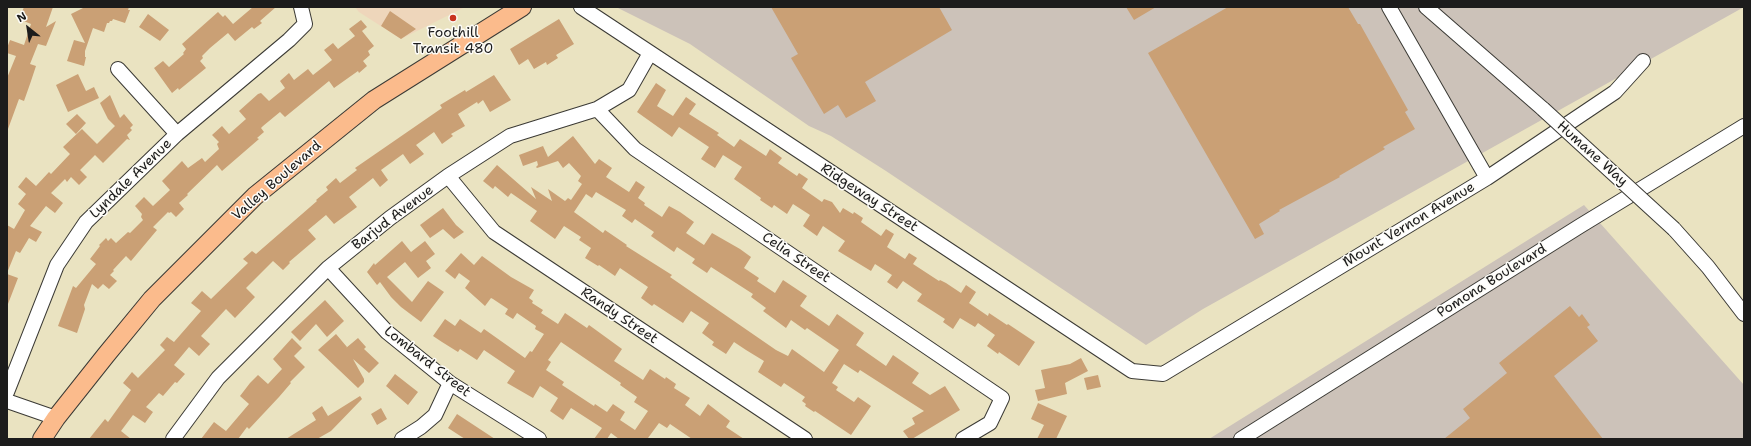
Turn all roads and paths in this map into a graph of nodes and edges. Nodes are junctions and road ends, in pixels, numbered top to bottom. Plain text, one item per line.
1 (301, 7) edge
2 (522, 7) edge
3 (581, 7) edge
4 (1389, 7) edge
5 (1426, 7) edge
6 (650, 53) junction
7 (1643, 61) dead end
8 (118, 69) dead end
9 (597, 109) junction
10 (1744, 126) edge
11 (177, 134) junction
12 (448, 176) junction
13 (1487, 178) junction
14 (328, 268) junction
15 (1744, 314) edge
16 (1163, 374) joint
17 (450, 383) junction
18 (7, 392) edge
19 (7, 400) edge
20 (56, 418) junction
21 (42, 439) edge
22 (173, 439) edge
23 (402, 439) edge
24 (539, 439) edge
25 (805, 439) edge
26 (963, 439) edge
27 (1241, 439) edge

1 - 11 street, Lyndale Avenue
2 - 20 main road, Valley Boulevard
3 - 6 street, Ridgeway Street
4 - 13 street
5 - 15 street, Humane Way, bridge
6 - 9 street, Barjud Avenue
6 - 16 street, Ridgeway Street
7 - 13 street, Mount Vernon Avenue
8 - 11 street
9 - 12 street, Barjud Avenue
9 - 26 street, Celia Street
10 - 27 street, Pomona Boulevard
11 - 18 street, Lyndale Avenue
12 - 14 street, Barjud Avenue
12 - 25 street, Randy Street
13 - 16 street, Mount Vernon Avenue
14 - 17 street, Lombard Street
14 - 22 street, Barjud Avenue
17 - 23 street
17 - 24 street, Lombard Street
19 - 20 street
20 - 21 main road, Valley Boulevard

